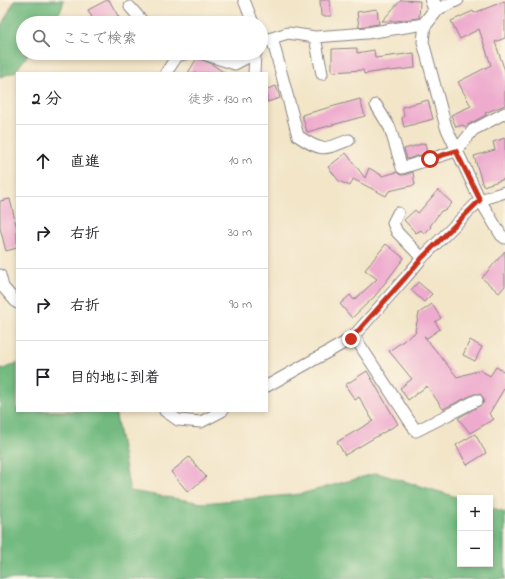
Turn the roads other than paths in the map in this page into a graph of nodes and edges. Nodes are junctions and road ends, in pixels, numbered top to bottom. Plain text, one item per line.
1 (244, 0) edge
2 (458, 0) edge
3 (434, 5) edge
4 (130, 8) dead end
5 (137, 16) edge
6 (250, 16) edge
7 (425, 24) junction
8 (315, 37) junction
9 (272, 38) junction
10 (268, 40) edge
11 (171, 60) edge
12 (223, 60) edge
13 (243, 60) edge
14 (255, 60) edge
15 (166, 72) edge
16 (254, 72) edge
17 (322, 74) dead end
18 (376, 106) dead end
19 (505, 113) edge
20 (349, 140) dead end
21 (456, 151) junction
22 (505, 192) edge
23 (480, 200) junction
24 (398, 213) dead end
25 (504, 235) edge
26 (422, 258) junction
27 (0, 275) edge
28 (16, 302) edge
29 (354, 336) junction
30 (268, 385) edge
31 (477, 400) dead end
32 (166, 412) edge
33 (220, 412) edge

1 - 6 street
2 - 3 street
3 - 7 street
4 - 5 street
7 - 8 street
7 - 21 street
8 - 9 street
8 - 17 street
9 - 10 street
9 - 20 street
11 - 15 street
12 - 13 street
14 - 16 street
18 - 21 street
19 - 21 street
21 - 23 street
22 - 23 street
23 - 25 street
23 - 26 street
24 - 26 street
26 - 29 street
27 - 28 street
29 - 30 street
29 - 31 street
32 - 33 street

